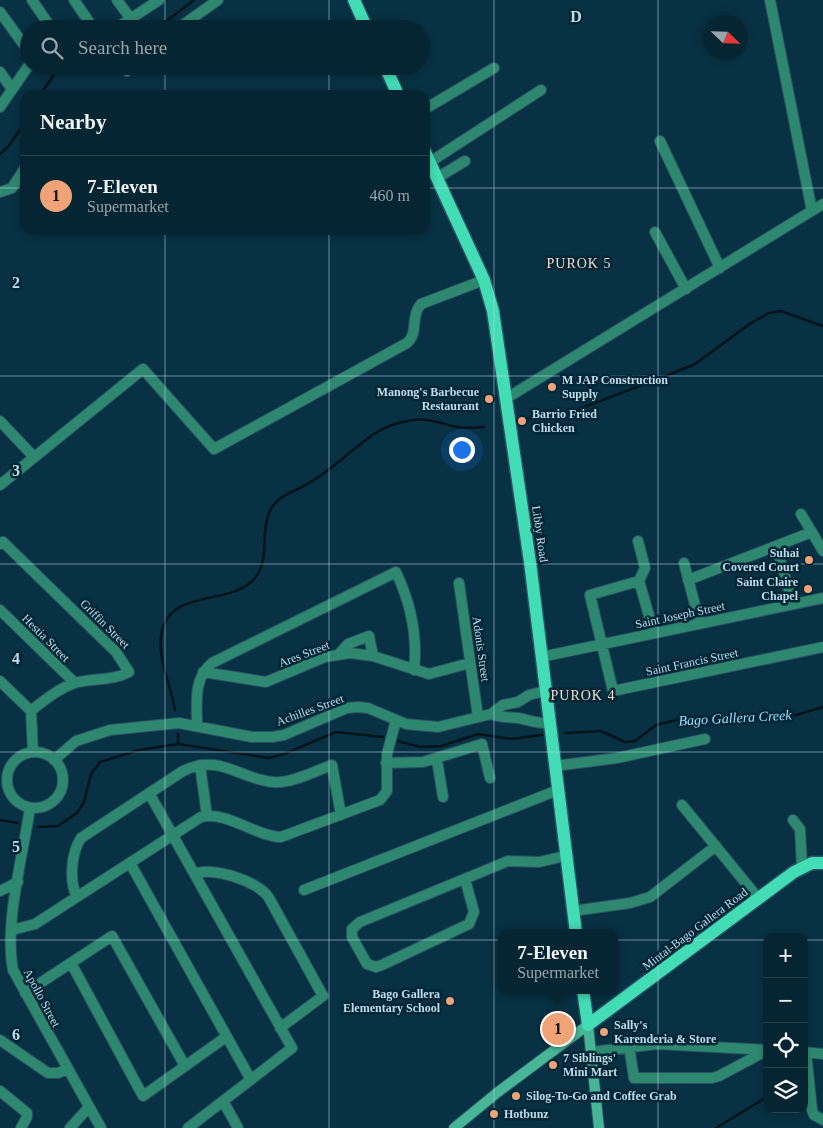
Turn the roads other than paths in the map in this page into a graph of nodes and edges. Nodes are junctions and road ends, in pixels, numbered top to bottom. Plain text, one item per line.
1 (32, 0) edge
2 (74, 0) edge
3 (117, 0) edge
4 (158, 0) edge
5 (218, 0) edge
6 (354, 0) edge
7 (770, 0) edge
8 (0, 12) edge
9 (131, 19) joint
10 (46, 20) edge
11 (88, 20) edge
12 (190, 20) edge
13 (363, 20) edge
14 (20, 40) edge
15 (494, 68) dead end
16 (0, 72) edge
17 (22, 75) edge
18 (389, 75) edge
19 (12, 89) junction
20 (396, 90) edge
21 (541, 90) dead end
22 (430, 106) edge
23 (0, 107) edge
24 (660, 141) dead end
25 (430, 155) edge
26 (465, 161) dead end
27 (430, 163) edge
28 (20, 176) edge
29 (437, 178) junction
30 (0, 192) edge
31 (823, 204) edge
32 (812, 211) junction
33 (655, 232) dead end
34 (720, 268) junction
35 (484, 280) junction
36 (686, 289) junction
37 (507, 398) junction
38 (0, 421) edge
39 (34, 457) junction
40 (0, 485) edge
41 (801, 514) dead end
42 (812, 532) junction
43 (638, 541) dead end
44 (2, 543) edge
45 (776, 546) junction
46 (823, 551) edge
47 (684, 563) dead end
48 (688, 580) junction
49 (639, 581) junction
50 (460, 583) dead end
51 (823, 598) edge
52 (792, 604) junction
53 (0, 610) edge
54 (700, 624) junction
55 (654, 633) junction
56 (602, 644) junction
57 (823, 647) edge
58 (339, 654) junction
59 (373, 656) junction
60 (541, 657) junction
61 (470, 663) junction
62 (414, 670) junction
63 (203, 672) junction
64 (0, 681) edge
65 (74, 683) junction
66 (546, 691) junction
67 (518, 702) junction
68 (31, 711) junction
69 (492, 714) junction
70 (478, 717) junction
71 (520, 718) junction
72 (396, 720) junction
73 (549, 723) junction
74 (197, 725) junction
75 (706, 739) dead end
76 (33, 752) junction
77 (54, 760) junction
78 (437, 760) junction
79 (386, 763) junction
80 (200, 765) junction
81 (555, 766) junction
82 (490, 778) dead end
83 (4, 790) edge
84 (558, 790) junction
85 (149, 793) junction
86 (443, 797) dead end
87 (682, 805) dead end
88 (30, 808) junction
89 (341, 815) junction
90 (207, 816) junction
91 (793, 820) dead end
92 (173, 835) junction
93 (716, 846) junction
94 (566, 856) junction
95 (130, 863) junction
96 (823, 863) edge
97 (802, 866) junction
98 (195, 874) junction
99 (465, 879) junction
100 (18, 882) junction
101 (304, 890) dead end
102 (0, 891) edge
103 (78, 897) junction
104 (758, 898) junction
105 (573, 911) junction
106 (575, 929) edge
107 (12, 930) junction
108 (70, 963) junction
109 (25, 993) junction
110 (584, 994) edge
111 (588, 1025) junction
112 (280, 1028) junction
113 (226, 1037) junction
114 (0, 1040) edge
115 (629, 1046) junction
116 (763, 1051) edge
117 (591, 1052) junction
118 (808, 1052) edge
119 (763, 1053) edge
120 (823, 1054) edge
121 (185, 1066) junction
122 (807, 1068) edge
123 (68, 1069) junction
124 (251, 1080) junction
125 (2, 1095) edge
126 (223, 1101) junction
127 (89, 1107) junction
128 (823, 1120) edge
129 (21, 1128) edge
130 (70, 1128) edge
131 (101, 1128) edge
132 (188, 1128) edge
133 (238, 1128) edge
134 (454, 1128) edge
135 (599, 1128) edge

1 - 10 street
2 - 11 street
3 - 9 street
4 - 9 street
5 - 12 street
6 - 13 main road
7 - 32 street
8 - 14 street
15 - 22 street
16 - 19 street
17 - 19 street
18 - 20 main road
19 - 23 street
21 - 25 street
24 - 34 street
26 - 29 street
27 - 29 main road, Libby Road
28 - 30 street
29 - 35 main road, Libby Road
31 - 32 street
32 - 34 street
33 - 36 street
34 - 36 street
35 - 37 main road, Libby Road
35 - 39 street
36 - 37 street
37 - 60 main road, Libby Road
38 - 39 street
39 - 40 street
41 - 42 street
42 - 45 street
42 - 46 street
43 - 49 street
44 - 65 street, Griffin Street
45 - 48 street
45 - 52 street
47 - 48 street
48 - 54 street
49 - 55 street
49 - 56 street
50 - 61 street, Adonis Street
51 - 52 street, Saint Joseph Street
52 - 54 street, Saint Joseph Street
53 - 65 street, Hestia Street
54 - 55 street, Saint Joseph Street
55 - 56 street, Saint Joseph Street
56 - 57 street, Saint Francis Street
56 - 60 street, Saint Joseph Street
58 - 59 street, Ares Street
58 - 59 street
58 - 63 street, Ares Street
59 - 62 street, Ares Street
60 - 66 main road, Libby Road
61 - 62 street, Ares Street
61 - 70 street, Adonis Street
62 - 63 street
63 - 74 street
64 - 68 street
65 - 68 street, Griffin Street
66 - 67 street, Achilles Street
66 - 73 main road, Libby Road
67 - 69 street, Achilles Street
67 - 71 street
68 - 76 street
69 - 70 street, Achilles Street
69 - 71 street, Achilles Street
70 - 72 street, Achilles Street
71 - 73 street, Achilles Street
72 - 74 street, Achilles Street
72 - 79 street
73 - 81 main road, Libby Road
74 - 77 street, Achilles Street
75 - 81 street
76 - 77 street
76 - 83 street
77 - 88 street
78 - 79 street
78 - 82 street
78 - 86 street
79 - 89 street
80 - 85 street
80 - 89 street
80 - 90 street
81 - 84 main road, Libby Road
83 - 88 street
84 - 94 main road, Libby Road
84 - 101 street
85 - 92 street
85 - 103 street
87 - 93 street
88 - 100 street, Apollo Street
89 - 90 street
90 - 92 street
91 - 97 street
92 - 95 street
92 - 98 street
93 - 104 street
93 - 105 street
94 - 99 street
94 - 105 main road, Libby Road
95 - 103 street
95 - 113 street
96 - 97 main road, Mintal-Bago Gallera Road
97 - 104 main road, Mintal-Bago Gallera Road
98 - 112 street
98 - 112 street
99 - 99 street
100 - 102 street
100 - 107 street, Apollo Street
103 - 107 street
104 - 111 main road, Mintal-Bago Gallera Road
105 - 106 main road, Libby Road
107 - 109 street, Apollo Street
108 - 109 street
108 - 121 street
108 - 121 street
109 - 123 street, Apollo Street
110 - 111 main road
111 - 117 main road
111 - 134 main road
112 - 124 street
113 - 121 street
113 - 124 street
114 - 123 street
115 - 116 street
115 - 117 street
115 - 119 street
117 - 135 main road
118 - 120 street
122 - 128 street
123 - 127 street, Apollo Street
124 - 126 street
125 - 129 street
126 - 132 street
126 - 133 street
127 - 130 street
127 - 131 street, Apollo Street

